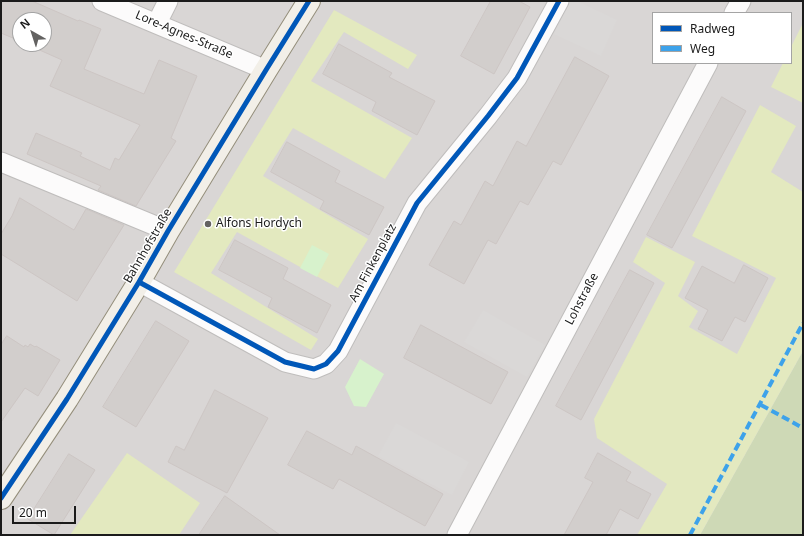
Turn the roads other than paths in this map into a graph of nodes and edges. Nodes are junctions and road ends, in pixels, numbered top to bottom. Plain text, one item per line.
1 (102, 1) edge
2 (168, 1) edge
3 (309, 1) edge
4 (559, 1) edge
5 (157, 23) junction
6 (707, 64) edge
7 (266, 70) junction
8 (1, 162) edge
9 (168, 231) junction
10 (139, 282) junction
11 (1, 498) edge
12 (457, 535) edge

1 - 5 street, Lore-Agnes-Straße
2 - 5 street
3 - 7 street, Bahnhofstraße
4 - 10 street, Am Finkenplatz
5 - 7 street, Lore-Agnes-Straße
6 - 12 street, Lohstraße
7 - 9 street, Bahnhofstraße
8 - 9 street, Bahnhofstraße
9 - 10 street, Bahnhofstraße
10 - 11 street, Bahnhofstraße

